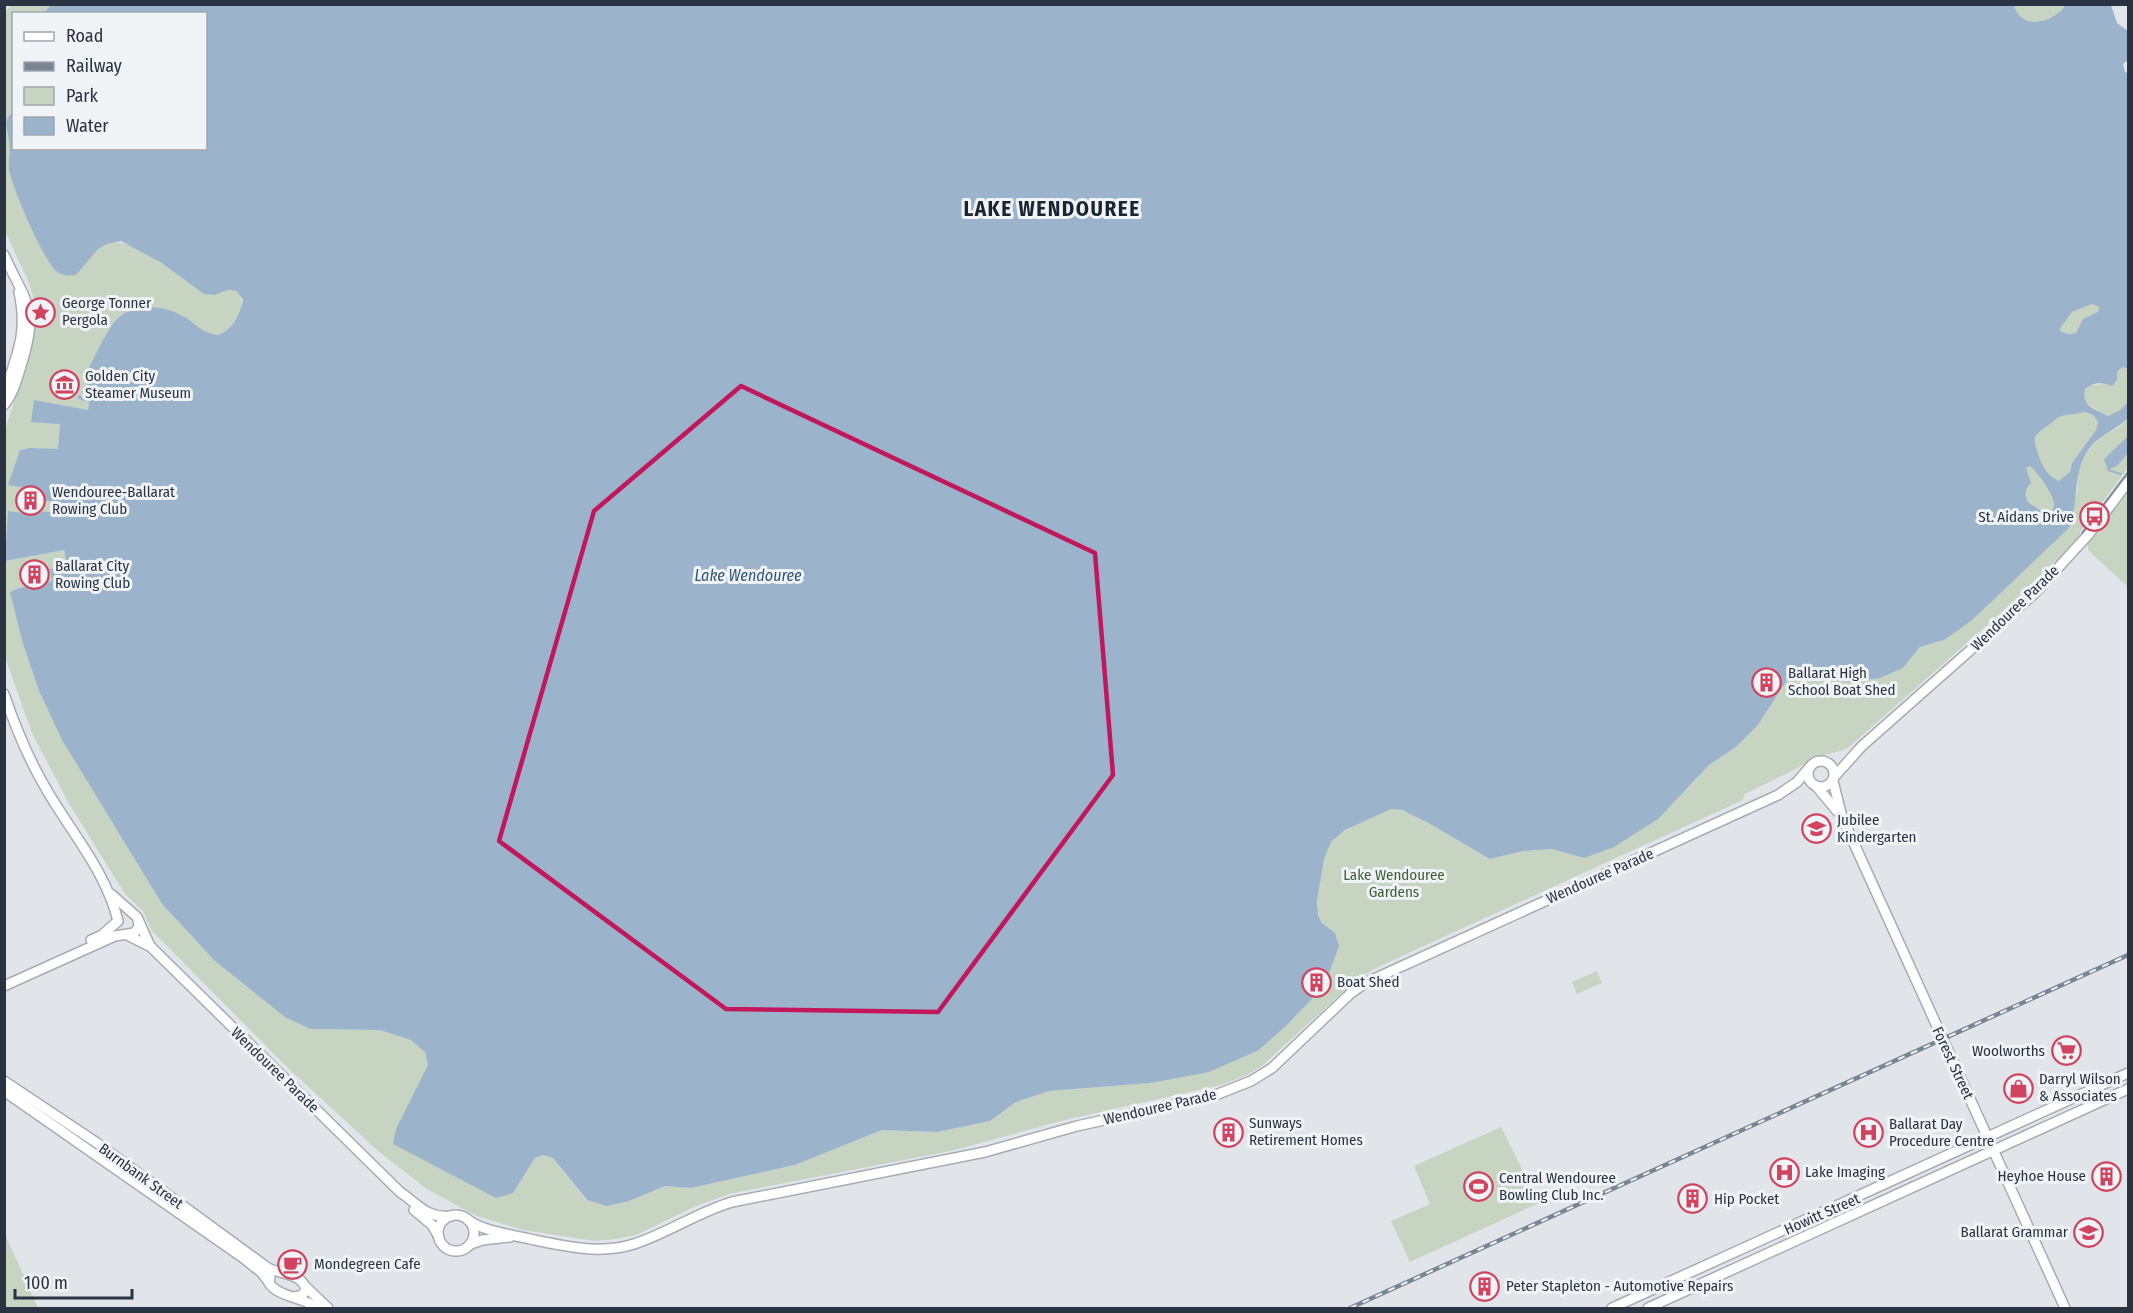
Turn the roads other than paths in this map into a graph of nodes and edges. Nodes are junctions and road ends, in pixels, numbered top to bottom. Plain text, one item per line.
1 (4, 255) edge
2 (18, 361) junction
3 (4, 395) edge
4 (4, 405) edge
5 (2128, 482) edge
6 (4, 694) edge
7 (1862, 746) junction
8 (1826, 761) junction
9 (1810, 767) junction
10 (1834, 779) junction
11 (1816, 786) junction
12 (1778, 795) junction
13 (1842, 818) junction
14 (111, 894) junction
15 (136, 917) junction
16 (118, 921) junction
17 (125, 934) junction
18 (151, 947) junction
19 (4, 980) edge
20 (4, 986) edge
21 (2127, 1076) edge
22 (4, 1081) edge
23 (2128, 1089) edge
24 (4, 1091) edge
25 (1988, 1138) junction
26 (1994, 1152) junction
27 (400, 1192) junction
28 (451, 1216) junction
29 (468, 1220) junction
30 (518, 1236) junction
31 (439, 1237) junction
32 (471, 1244) junction
33 (278, 1271) junction
34 (269, 1282) junction
35 (306, 1287) junction
36 (294, 1297) junction
37 (318, 1308) edge
38 (328, 1308) edge
39 (1612, 1308) edge
40 (1648, 1308) edge
41 (2065, 1308) edge

1 - 2 street
2 - 3 street
2 - 4 street
5 - 7 street, Wendouree Parade
6 - 14 street, Wendouree Parade
7 - 8 street, Wendouree Parade
7 - 10 street, Wendouree Parade
8 - 9 street
8 - 10 street
9 - 11 street
9 - 12 street, Wendouree Parade
10 - 11 street
10 - 13 street, Forest Street
11 - 12 street, Wendouree Parade
11 - 13 street, Forest Street
12 - 30 street, Wendouree Parade
13 - 25 street, Forest Street
14 - 15 street, Wendouree Parade
14 - 16 street, Wendouree Parade
15 - 16 street
15 - 17 street
15 - 18 street, Wendouree Parade
16 - 17 street
16 - 19 street
17 - 18 street, Wendouree Parade
17 - 20 street
18 - 27 street, Wendouree Parade
21 - 25 street, Howitt Street
22 - 33 street, Burnbank Street
23 - 26 street, Howitt Street
24 - 34 street, Burnbank Street
25 - 26 street, Forest Street
25 - 39 street, Howitt Street
26 - 40 street, Howitt Street
26 - 41 street, Forest Street
27 - 28 street, Wendouree Parade
27 - 31 street, Wendouree Parade
28 - 29 street
28 - 31 street
29 - 30 street, Wendouree Parade
29 - 32 street
30 - 32 street, Wendouree Parade
31 - 32 street
33 - 34 street
33 - 35 street, Burnbank Street
34 - 36 street, Burnbank Street
35 - 36 street
35 - 38 street
36 - 37 street

